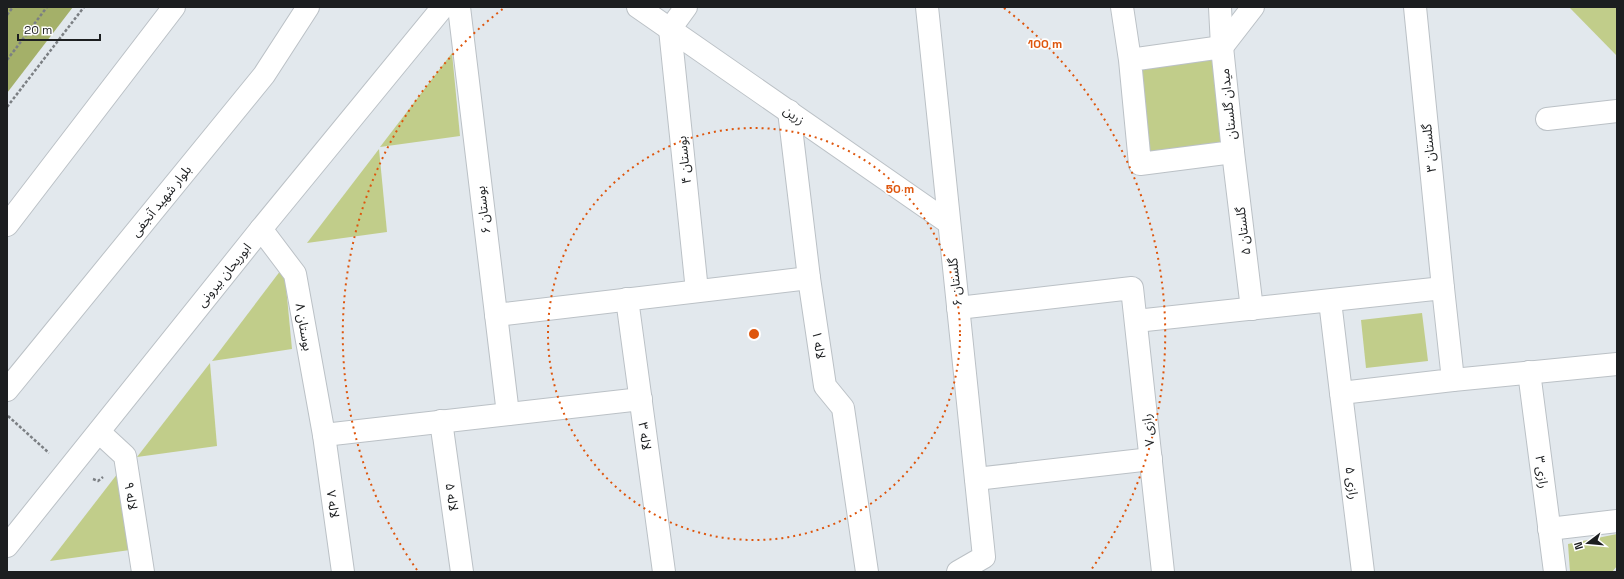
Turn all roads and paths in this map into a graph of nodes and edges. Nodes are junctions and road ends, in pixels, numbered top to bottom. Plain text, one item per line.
1 (14, 7) edge
2 (47, 7) edge
3 (84, 7) edge
4 (174, 7) edge
5 (308, 7) edge
6 (324, 7) edge
7 (443, 7) edge
8 (459, 7) edge
9 (638, 7) edge
10 (686, 7) edge
11 (926, 7) edge
12 (1122, 7) edge
13 (1220, 7) edge
14 (1253, 7) edge
15 (1415, 7) edge
16 (7, 15) edge
17 (670, 29) junction
18 (1222, 47) junction
19 (7, 60) edge
20 (1130, 60) junction
21 (264, 75) junction
22 (7, 107) edge
23 (789, 111) junction
24 (1617, 111) edge
25 (1547, 119) dead end
26 (1233, 152) junction
27 (949, 223) junction
28 (7, 225) edge
29 (261, 229) junction
30 (809, 278) junction
31 (1443, 288) junction
32 (697, 291) junction
33 (627, 299) junction
34 (1330, 302) junction
35 (958, 308) junction
36 (1252, 310) junction
37 (496, 315) junction
38 (1136, 321) junction
39 (1617, 364) edge
40 (1529, 372) junction
41 (1453, 380) junction
42 (7, 390) edge
43 (1341, 394) junction
44 (640, 399) junction
45 (508, 414) junction
46 (441, 421) junction
47 (99, 432) junction
48 (324, 435) junction
49 (1151, 459) junction
50 (976, 480) junction
51 (1617, 521) edge
52 (1549, 529) junction
53 (7, 546) edge
54 (143, 572) edge
55 (343, 572) edge
56 (462, 572) edge
57 (664, 572) edge
58 (867, 572) edge
59 (958, 572) edge
60 (1163, 572) edge
61 (1363, 572) edge
62 (1555, 572) edge

1 - 16 path
2 - 19 path
3 - 22 path
4 - 28 street
5 - 21 street, بلوار شهید آنجفی
6 - 21 street
7 - 29 street, ابوریحان بیرونی
8 - 37 street, بوستان ۶
9 - 17 street, زرین
10 - 17 street
11 - 27 street, گلستان ۶
12 - 20 street
13 - 18 street, میدان گلستان
14 - 18 street
15 - 31 street, گلستان ۳
17 - 23 street, زرین
17 - 32 street, بوستان ۴
18 - 20 street
18 - 26 street, میدان گلستان
20 - 26 street, میدان گلستان
21 - 42 street, بلوار شهید آنجفی
23 - 27 street, زرین
23 - 30 street, لاله ۱
24 - 25 street
26 - 36 street, گلستان ۵
27 - 35 street, گلستان ۶
29 - 47 street, ابوریحان بیرونی
29 - 48 street, بوستان ۸
30 - 32 street
30 - 58 street, لاله ۱
31 - 34 street
31 - 41 street, گلستان ۳
32 - 33 street
33 - 37 street
33 - 44 street, لاله ۳
34 - 36 street
34 - 43 street, رازی ۵
35 - 38 street, رازی ۷
35 - 50 street, گلستان ۶
36 - 38 street
37 - 45 street, بوستان ۶
38 - 49 street, رازی ۷
39 - 40 street
40 - 41 street
40 - 52 street, رازی ۳
41 - 43 street
43 - 61 street, رازی ۵
44 - 45 street
44 - 57 street, لاله ۳
45 - 46 street
46 - 48 street
46 - 56 street, لاله ۵
47 - 53 street, ابوریحان بیرونی
47 - 54 street, لاله ۹
48 - 55 street, لاله ۷
49 - 50 street
49 - 60 street, رازی ۷
50 - 59 street, گلستان ۶
51 - 52 street
52 - 62 street, رازی ۳

